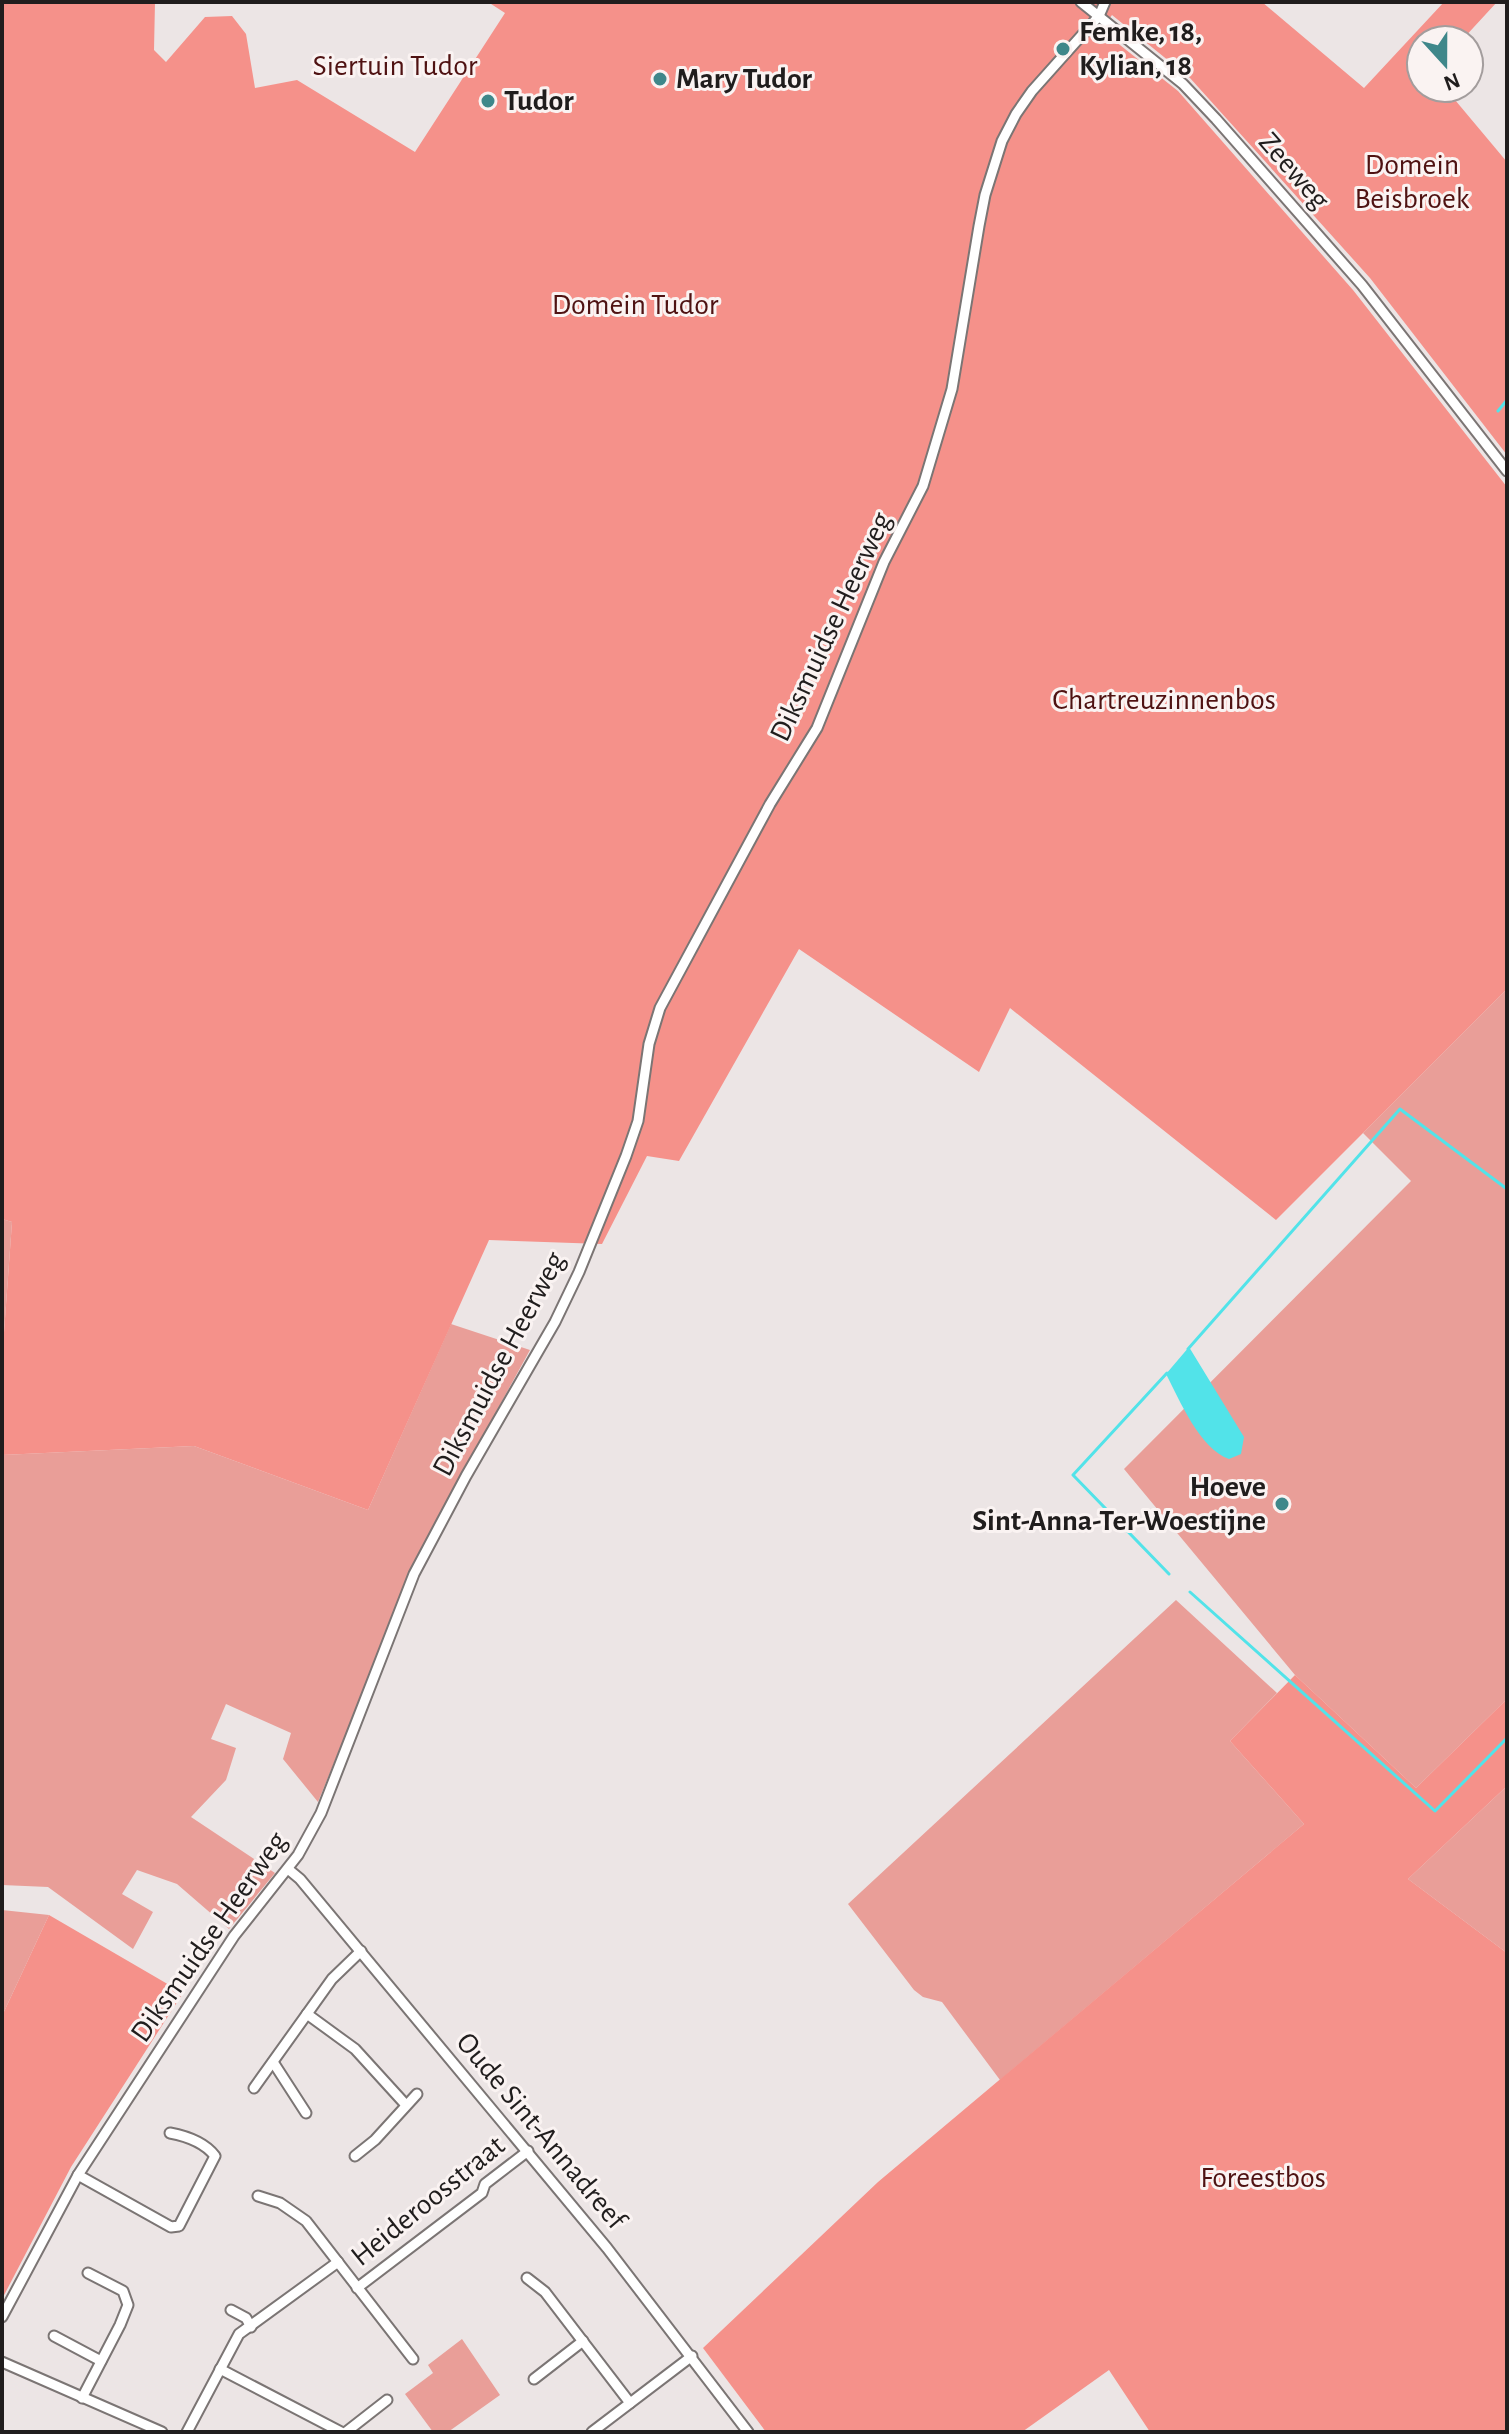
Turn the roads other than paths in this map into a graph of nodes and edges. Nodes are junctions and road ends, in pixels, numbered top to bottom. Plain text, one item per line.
1 (1081, 2) edge
2 (1105, 2) edge
3 (1099, 16) junction
4 (1507, 471) edge
5 (288, 1869) junction
6 (361, 1951) junction
7 (307, 2014) junction
8 (273, 2062) junction
9 (254, 2088) dead end
10 (417, 2094) dead end
11 (406, 2105) junction
12 (306, 2113) dead end
13 (170, 2133) dead end
14 (528, 2151) junction
15 (355, 2156) dead end
16 (78, 2175) junction
17 (258, 2196) dead end
18 (338, 2262) junction
19 (88, 2273) dead end
20 (527, 2278) dead end
21 (357, 2288) junction
22 (231, 2310) dead end
23 (2, 2317) edge
24 (251, 2327) junction
25 (54, 2336) dead end
26 (583, 2341) junction
27 (692, 2356) junction
28 (413, 2359) dead end
29 (101, 2361) junction
30 (2, 2362) edge
31 (220, 2369) junction
32 (534, 2379) dead end
33 (82, 2398) junction
34 (387, 2400) dead end
35 (630, 2403) junction
36 (162, 2432) edge
37 (187, 2432) edge
38 (343, 2432) edge
39 (592, 2432) edge
40 (748, 2432) edge

1 - 3 street, Zeeweg
2 - 3 street, Diksmuidse Heerweg
3 - 4 street, Zeeweg
3 - 5 street, Diksmuidse Heerweg
5 - 6 street, Oude Sint-Annadreef
5 - 16 street, Diksmuidse Heerweg
6 - 7 street
6 - 14 street, Oude Sint-Annadreef
7 - 8 street
7 - 11 street
8 - 9 street
8 - 12 street
10 - 11 street
11 - 15 street
13 - 16 street
14 - 21 street, Heideroosstraat
14 - 27 street, Oude Sint-Annadreef
16 - 23 street, Diksmuidse Heerweg
17 - 18 street, Heideroosstraat
18 - 21 street, Heideroosstraat
18 - 24 street, Heideroosstraat
19 - 29 street
20 - 26 street
21 - 28 street, Heideroosstraat
22 - 24 street
24 - 31 street, Heideroosstraat
25 - 29 street
26 - 32 street
26 - 35 street
27 - 35 street
27 - 40 street, Oude Sint-Annadreef
29 - 33 street
30 - 33 street
31 - 37 street, Heideroosstraat
31 - 38 street
33 - 36 street
34 - 38 street
35 - 39 street

